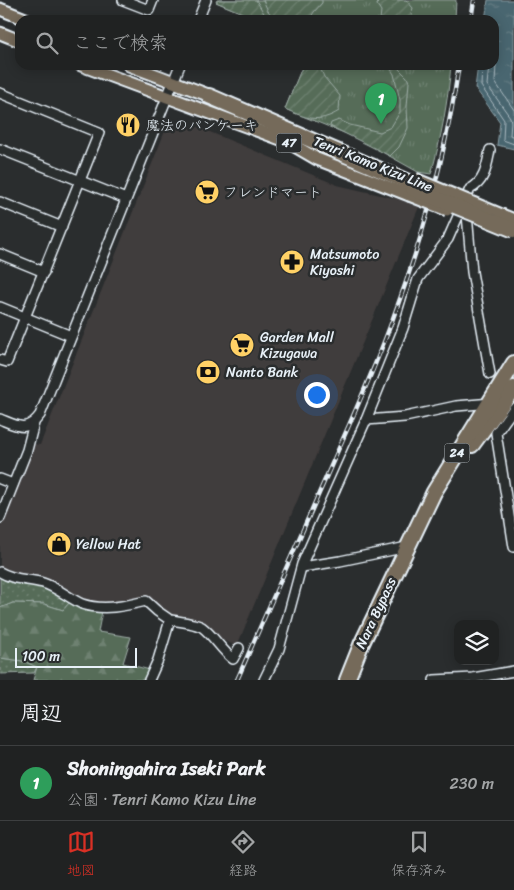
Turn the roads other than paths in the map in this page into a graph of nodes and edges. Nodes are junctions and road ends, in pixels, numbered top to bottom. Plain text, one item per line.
1 (123, 0) edge
2 (153, 0) edge
3 (206, 0) edge
4 (0, 9) edge
5 (15, 15) edge
6 (200, 15) edge
7 (0, 32) edge
8 (15, 38) edge
9 (95, 70) edge
10 (142, 70) edge
11 (178, 70) edge
12 (173, 82) junction
13 (0, 93) edge
14 (167, 96) junction
15 (209, 96) joint
16 (286, 141) joint
17 (0, 150) edge
18 (490, 150) dead end
19 (80, 182) junction
20 (413, 187) junction
21 (126, 199) junction
22 (0, 202) edge
23 (462, 206) junction
24 (514, 220) edge
25 (514, 224) edge
26 (62, 227) junction
27 (514, 230) edge
28 (514, 236) edge
29 (0, 254) edge
30 (44, 272) junction
31 (0, 308) edge
32 (26, 318) junction
33 (71, 336) junction
34 (0, 360) edge
35 (514, 363) edge
36 (490, 374) dead end
37 (514, 388) edge
38 (488, 403) junction
39 (510, 403) edge
40 (0, 419) edge
41 (366, 420) junction
42 (34, 423) junction
43 (0, 479) edge
44 (14, 484) junction
45 (0, 518) edge
46 (407, 547) junction
47 (514, 547) edge
48 (302, 567) junction
49 (0, 572) edge
50 (170, 620) junction
51 (239, 648) dead end
52 (514, 671) edge
53 (149, 680) edge
54 (264, 680) edge
55 (347, 680) edge
56 (434, 680) edge

1 - 2 street
3 - 6 street
4 - 5 main road
7 - 8 main road
9 - 14 main road, 47
10 - 12 main road
11 - 12 street
12 - 14 street
12 - 15 main road
13 - 19 street
14 - 16 main road, 47
14 - 21 street
15 - 20 highway
16 - 20 highway
17 - 19 street
18 - 23 street
19 - 21 street
19 - 26 street
20 - 24 main road, Tenri Kamo Kizu Line, bridge
20 - 25 highway
20 - 27 highway, bridge
20 - 28 main road, Tenri Kamo Kizu Line, bridge
21 - 33 street
22 - 26 street
23 - 36 street
23 - 41 street
26 - 30 street
29 - 30 street
30 - 32 street
31 - 32 street
32 - 33 street
32 - 34 street
33 - 42 street
35 - 38 highway, Nara Bypass / 24
37 - 39 highway, Nara Bypass / 24
38 - 39 street
38 - 41 street
38 - 46 highway, Nara Bypass / 24
39 - 46 highway, Nara Bypass / 24
39 - 47 street
40 - 42 street
41 - 48 street
42 - 44 street
43 - 44 street
44 - 45 street
46 - 48 street
46 - 55 highway, Nara Bypass / 24
48 - 54 street
49 - 50 street
50 - 51 street
50 - 53 street
52 - 56 street

